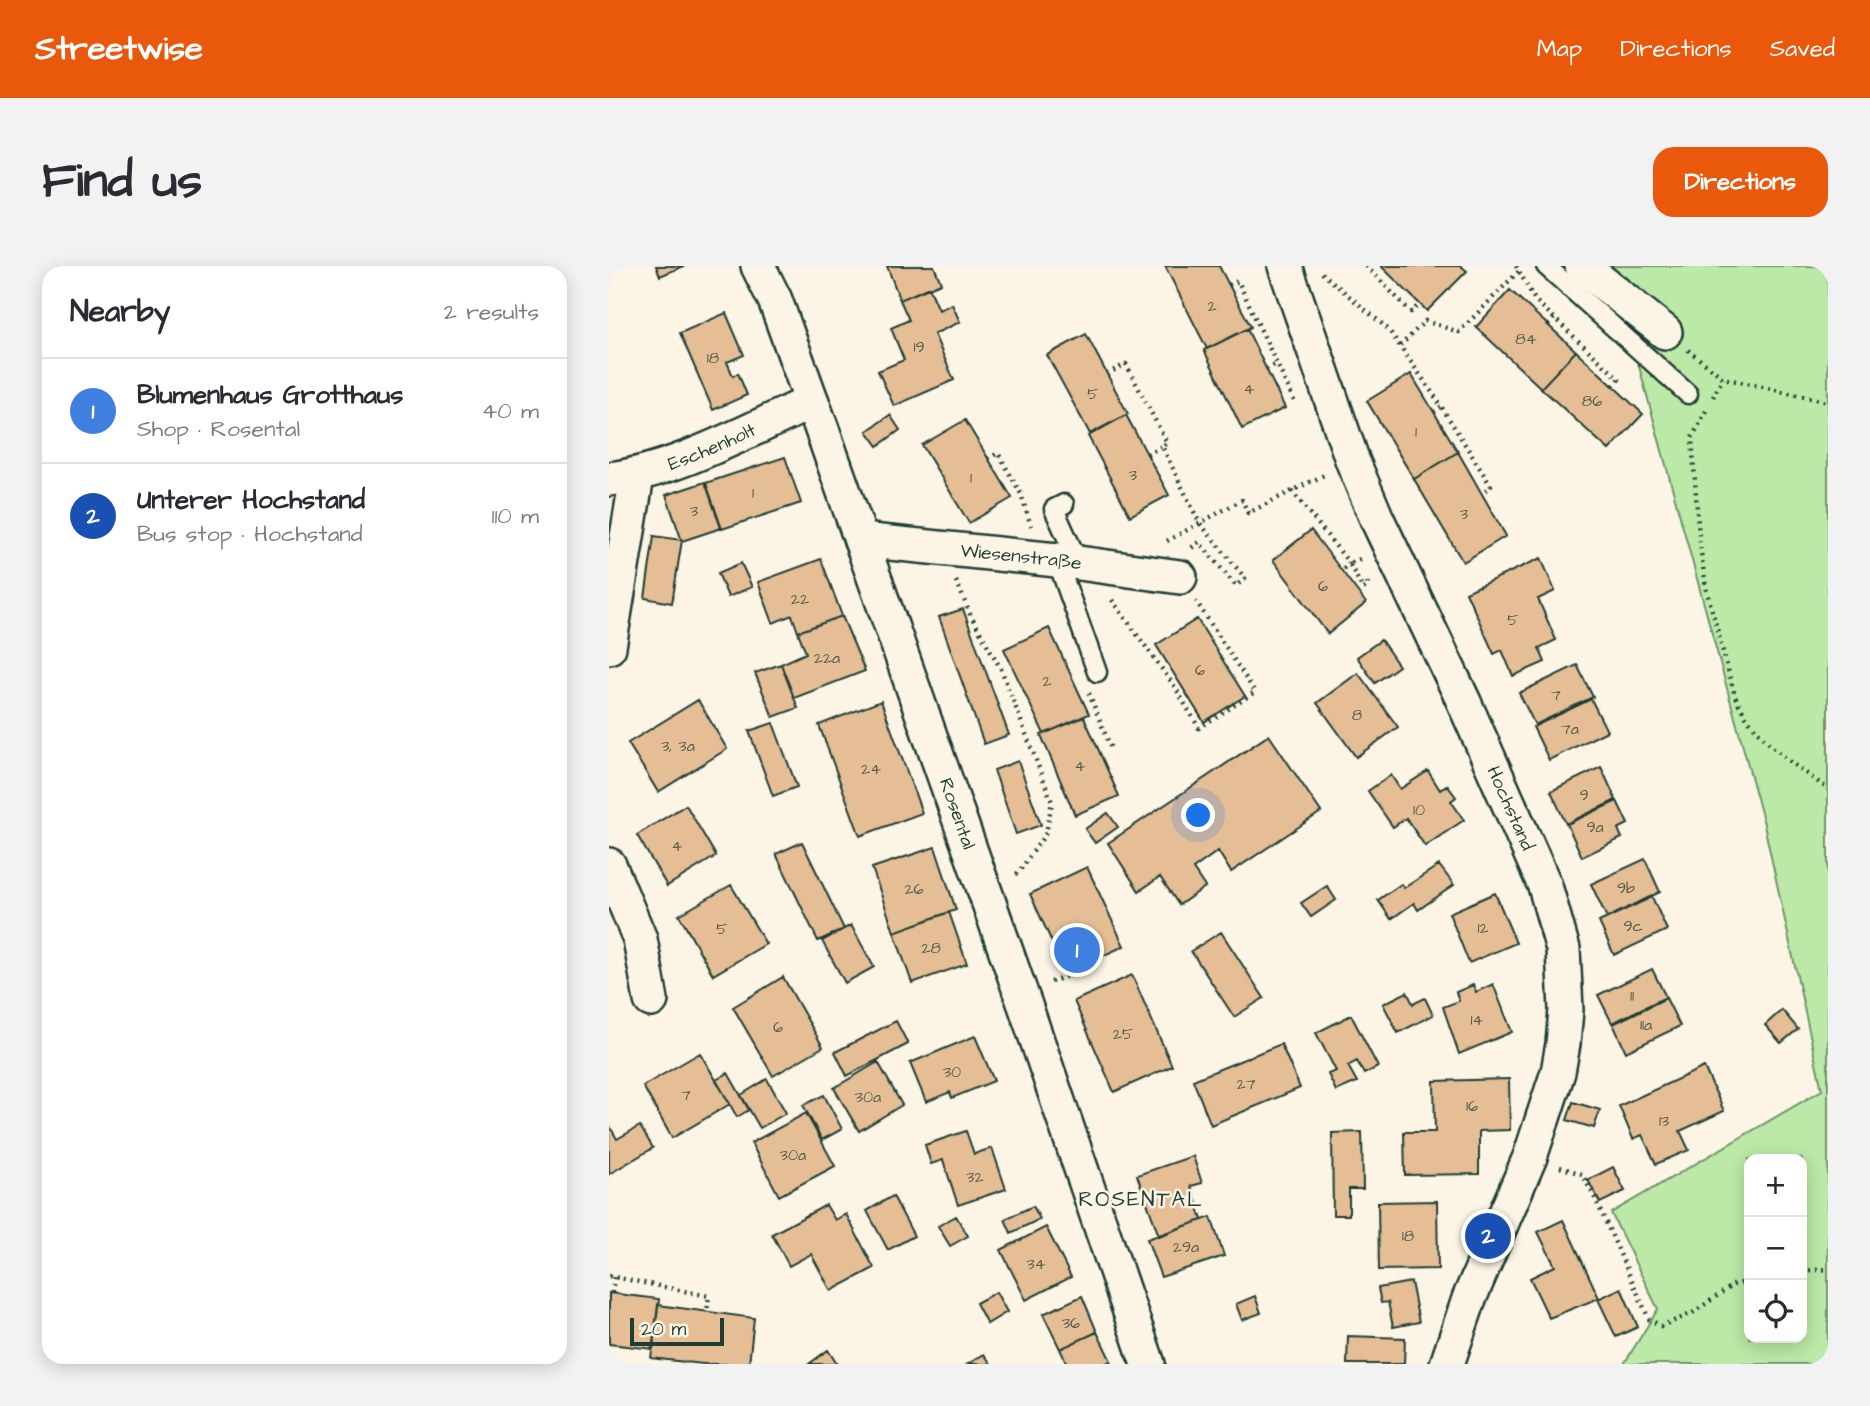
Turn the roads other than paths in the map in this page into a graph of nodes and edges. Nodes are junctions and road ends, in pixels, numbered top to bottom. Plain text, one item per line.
1 (758, 266) edge
2 (1285, 266) edge
3 (1546, 266) edge
4 (1582, 266) edge
5 (1665, 332) road end
6 (1688, 394) dead end
7 (812, 402) junction
8 (623, 478) edge
9 (1064, 504) dead end
10 (861, 540) junction
11 (1074, 563) junction
12 (1181, 567) road end
13 (612, 609) edge
14 (609, 647) edge
15 (1097, 672) dead end
16 (609, 865) edge
17 (651, 1000) dead end
18 (1148, 1364) edge
19 (1447, 1364) edge

1 - 7 street, Rosental
2 - 19 street, Hochstand
3 - 6 lane
4 - 5 street
7 - 8 street, Eschenholt
7 - 10 street, Rosental
8 - 13 street
9 - 11 lane
10 - 11 street, Wiesenstraße
10 - 18 street, Rosental
11 - 12 street, Wiesenstraße
11 - 15 lane
13 - 14 street
16 - 17 street

